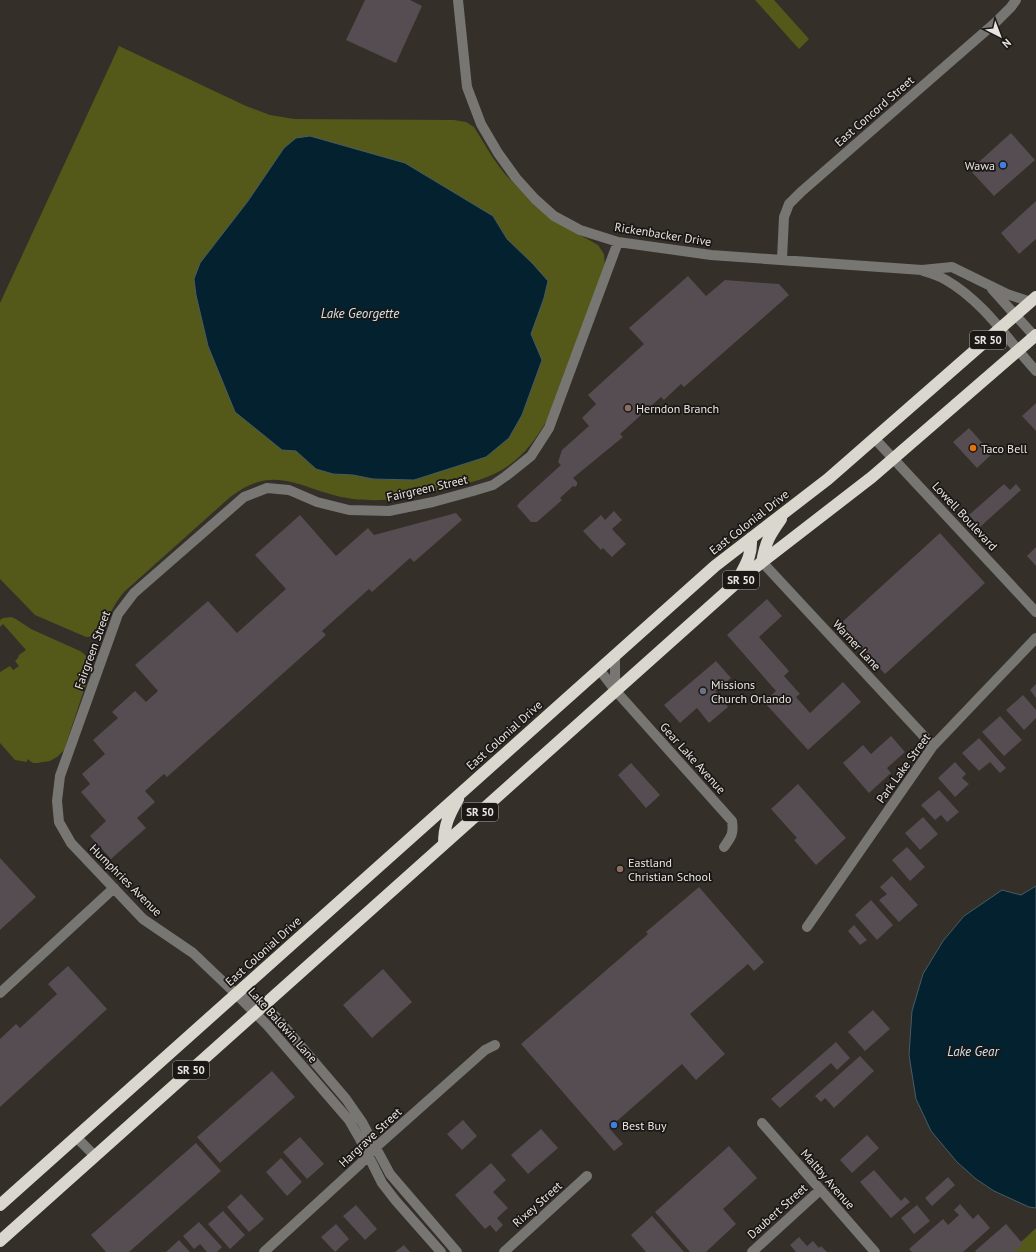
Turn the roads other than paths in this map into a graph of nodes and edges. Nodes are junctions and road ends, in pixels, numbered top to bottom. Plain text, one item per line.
1 (458, 0) edge
2 (1016, 0) edge
3 (618, 242) junction
4 (782, 259) junction
5 (922, 270) junction
6 (990, 286) junction
7 (1033, 300) edge
8 (1016, 316) junction
9 (1000, 329) junction
10 (1035, 336) edge
11 (1017, 351) junction
12 (1036, 371) edge
13 (875, 439) junction
14 (894, 459) junction
15 (788, 510) junction
16 (751, 538) junction
17 (762, 562) junction
18 (734, 585) junction
19 (1036, 612) edge
20 (1036, 638) edge
21 (615, 655) junction
22 (599, 669) junction
23 (615, 690) junction
24 (933, 746) junction
25 (60, 776) joint
26 (461, 793) junction
27 (444, 844) junction
28 (724, 847) dead end
29 (114, 888) junction
30 (807, 926) dead end
31 (0, 993) edge
32 (236, 994) junction
33 (259, 1009) junction
34 (495, 1045) dead end
35 (762, 1123) dead end
36 (76, 1137) junction
37 (376, 1147) junction
38 (369, 1155) junction
39 (95, 1156) junction
40 (587, 1176) dead end
41 (820, 1190) junction
42 (0, 1205) edge
43 (0, 1241) edge
44 (264, 1252) edge
45 (441, 1252) edge
46 (456, 1252) edge
47 (504, 1252) edge
48 (752, 1252) edge
49 (875, 1252) edge

1 - 3 street, Rickenbacker Drive
2 - 4 street, East Concord Street
3 - 4 street, Rickenbacker Drive
3 - 25 street, Fairgreen Street
4 - 5 street, Rickenbacker Drive
5 - 6 street, Rickenbacker Drive
5 - 9 street, Rickenbacker Drive
6 - 7 street, Rickenbacker Drive
6 - 8 street, Rickenbacker Drive
7 - 8 highway, East Colonial Drive / SR 50
8 - 9 highway, East Colonial Drive / SR 50
8 - 10 street, Rickenbacker Drive
9 - 11 street, Rickenbacker Drive
9 - 13 highway, East Colonial Drive / SR 50
10 - 11 highway, SR 50
11 - 12 street, Rickenbacker Drive
11 - 14 highway, SR 50
13 - 14 street, Lowell Boulevard
13 - 15 highway, East Colonial Drive / SR 50
14 - 17 highway, SR 50
14 - 19 street, Lowell Boulevard
15 - 16 highway, East Colonial Drive / SR 50
15 - 17 highway
16 - 18 highway
16 - 21 highway, East Colonial Drive / SR 50
17 - 18 highway, SR 50
17 - 24 street, Warner Lane
18 - 23 highway, SR 50
20 - 24 street, Park Lake Street
21 - 22 highway, East Colonial Drive / SR 50
21 - 23 street
22 - 23 street, Gear Lake Avenue
22 - 26 highway, East Colonial Drive / SR 50
23 - 27 highway, SR 50
23 - 28 street, Gear Lake Avenue
24 - 30 street, Park Lake Street
25 - 29 street, Humphries Avenue
26 - 27 highway
26 - 32 highway, East Colonial Drive / SR 50
27 - 33 highway, SR 50
29 - 31 street
29 - 32 street, Humphries Avenue
32 - 33 street, Lake Baldwin Lane
32 - 36 highway, East Colonial Drive / SR 50
33 - 37 street, Lake Baldwin Lane
33 - 38 street, Lake Baldwin Lane
33 - 39 highway, SR 50
34 - 37 street, Hargrave Street
35 - 41 street, Maltby Avenue
36 - 39 street
36 - 42 highway, East Colonial Drive / SR 50
37 - 38 street, Hargrave Street
37 - 46 street, Lake Baldwin Lane
38 - 44 street, Hargrave Street
38 - 45 street, Lake Baldwin Lane
39 - 43 highway, SR 50
40 - 47 street, Rixey Street
41 - 48 street, Daubert Street
41 - 49 street, Maltby Avenue

